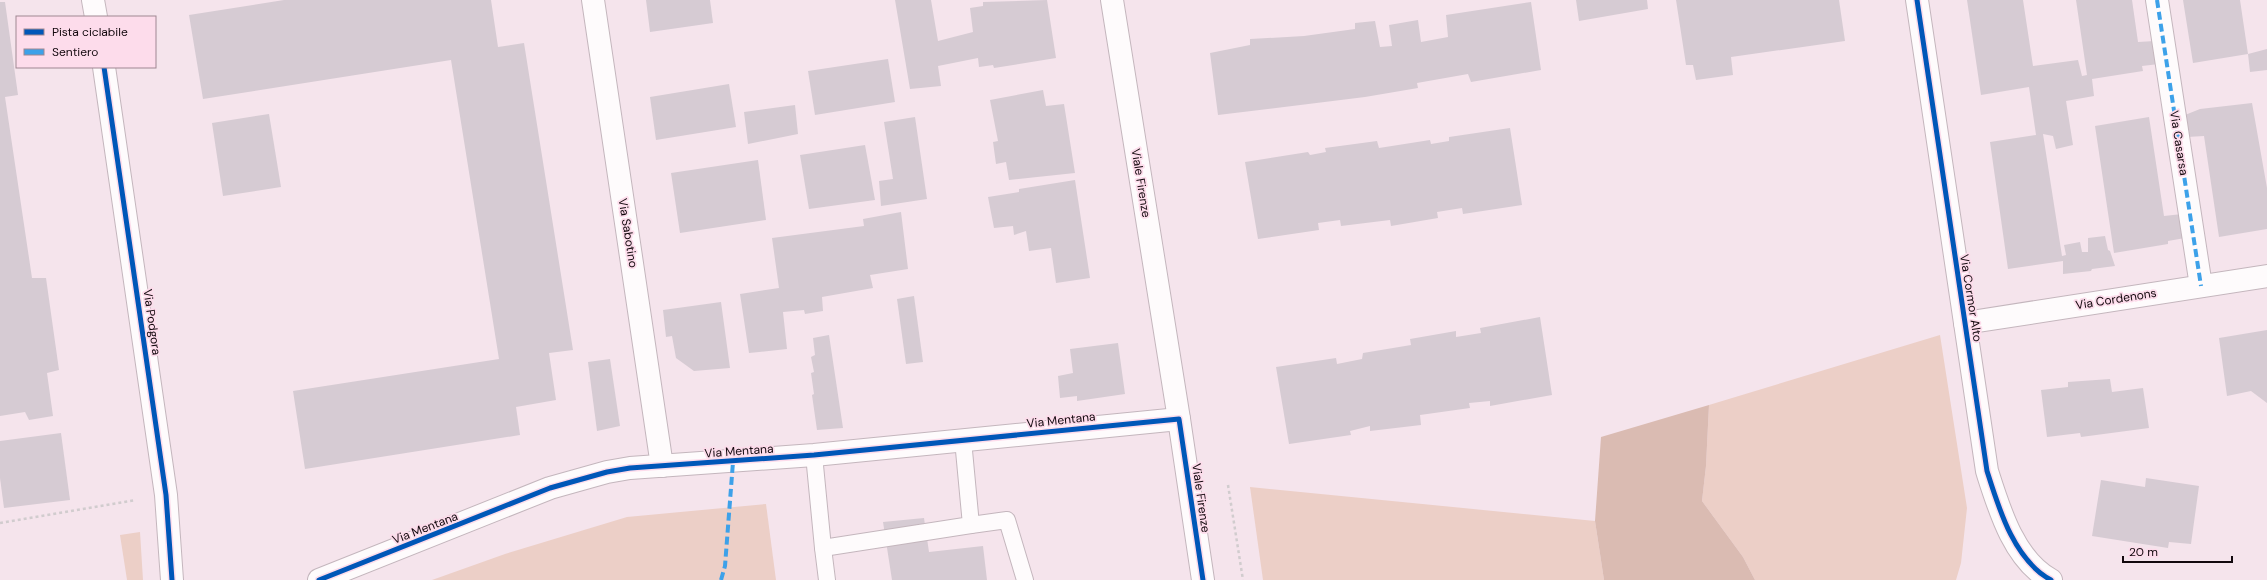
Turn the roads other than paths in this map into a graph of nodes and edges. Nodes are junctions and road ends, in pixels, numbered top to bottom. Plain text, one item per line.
1 (93, 0) edge
2 (592, 0) edge
3 (1112, 0) edge
4 (1917, 0) edge
5 (2157, 0) edge
6 (96, 16) edge
7 (104, 68) edge
8 (2267, 276) edge
9 (2201, 286) junction
10 (1965, 323) junction
11 (1179, 419) junction
12 (963, 440) junction
13 (814, 455) junction
14 (662, 466) junction
15 (972, 525) junction
16 (823, 548) junction
17 (2035, 576) edge
18 (172, 580) edge
19 (319, 580) edge
20 (827, 580) edge
21 (1025, 580) edge
22 (1203, 580) edge

1 - 6 street
2 - 14 street, Via Sabotino
3 - 11 street, Viale Firenze
4 - 10 street, Via Cormor Alto
5 - 9 street, Via Casarsa
7 - 18 street, Via Podgora
8 - 9 street, Via Cordenons
9 - 10 street, Via Cordenons
10 - 17 street, Via Cormor Alto
11 - 12 street, Via Mentana
11 - 22 street, Viale Firenze
12 - 13 street, Via Mentana
12 - 15 lane
13 - 14 street, Via Mentana
13 - 16 lane
14 - 19 street, Via Mentana
15 - 16 lane
15 - 21 lane
16 - 20 lane

